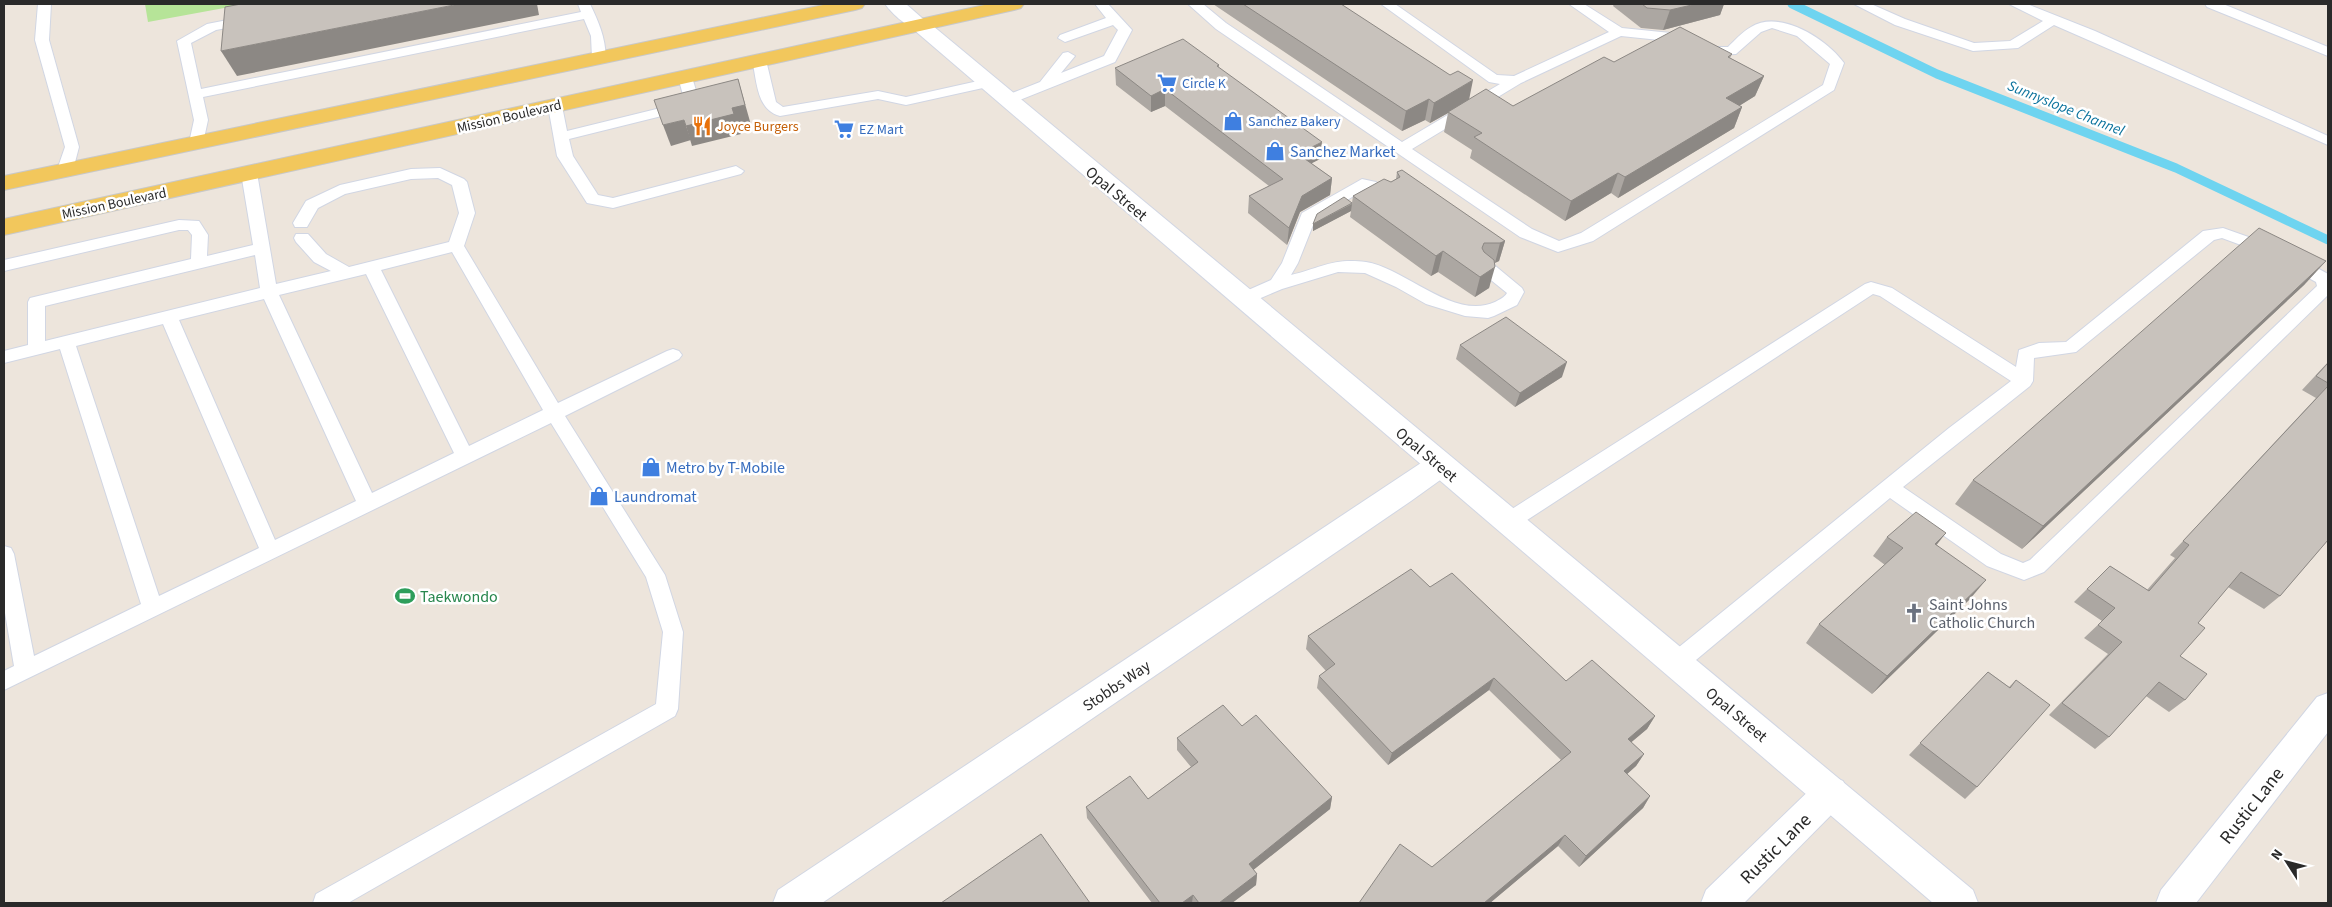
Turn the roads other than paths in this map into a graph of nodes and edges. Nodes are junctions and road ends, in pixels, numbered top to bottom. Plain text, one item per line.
1 (44, 4) edge
2 (855, 4) edge
3 (895, 4) edge
4 (1014, 4) edge
5 (1101, 4) edge
6 (1219, 4) edge
7 (1387, 4) edge
8 (1575, 4) edge
9 (1861, 4) edge
10 (2016, 4) edge
11 (2212, 4) edge
12 (1198, 6) edge
13 (586, 9) edge
14 (262, 18) edge
15 (1115, 19) junction
16 (2053, 20) junction
17 (920, 25) junction
18 (1619, 32) junction
19 (1065, 38) dead end
20 (1080, 41) dead end
21 (2328, 52) edge
22 (1052, 53) dead end
23 (1068, 56) dead end
24 (599, 58) junction
25 (759, 60) junction
26 (685, 77) junction
27 (1516, 80) junction
28 (1044, 86) junction
29 (997, 92) junction
30 (196, 94) junction
31 (555, 106) junction
32 (560, 136) junction
33 (2328, 141) edge
34 (196, 143) junction
35 (1401, 148) junction
36 (65, 170) junction
37 (736, 170) dead end
38 (249, 173) junction
39 (4, 183) edge
40 (1387, 196) edge
41 (4, 227) edge
42 (302, 231) joint
43 (456, 246) junction
44 (262, 248) junction
45 (199, 263) junction
46 (4, 265) edge
47 (371, 267) junction
48 (1487, 268) edge
49 (347, 273) junction
50 (1277, 284) junction
51 (269, 292) junction
52 (1243, 299) junction
53 (169, 317) junction
54 (66, 342) junction
55 (37, 349) junction
56 (673, 356) dead end
57 (4, 358) edge
58 (2024, 381) junction
59 (554, 413) junction
60 (466, 456) junction
61 (1440, 465) junction
62 (1889, 488) junction
63 (367, 504) junction
64 (1508, 522) junction
65 (270, 551) junction
66 (4, 554) edge
67 (153, 608) junction
68 (1676, 663) junction
69 (26, 670) junction
70 (4, 680) edge
71 (2328, 707) edge
72 (1831, 792) junction
73 (325, 903) edge
74 (791, 903) edge
75 (1719, 903) edge
76 (1960, 903) edge
77 (2174, 903) edge

1 - 36 lane
2 - 24 main road
3 - 17 street, Opal Street
4 - 17 main road, Mission Boulevard
5 - 15 lane
6 - 12 lane
7 - 27 lane
8 - 18 lane
9 - 16 lane
10 - 16 lane
11 - 21 lane
12 - 35 lane
13 - 24 lane
13 - 30 lane
14 - 30 lane
15 - 19 lane
15 - 20 lane
15 - 28 lane
16 - 33 lane
17 - 25 main road, Mission Boulevard
17 - 29 street, Opal Street
18 - 27 lane
18 - 35 lane
22 - 28 lane
23 - 28 lane
24 - 34 main road
25 - 26 main road, Mission Boulevard
25 - 29 lane
26 - 31 main road, Mission Boulevard
26 - 32 lane
27 - 35 lane
28 - 29 lane
29 - 52 street, Opal Street
30 - 34 lane
31 - 32 lane
31 - 38 main road, Mission Boulevard
32 - 37 lane
34 - 36 main road
36 - 39 main road
38 - 41 main road, Mission Boulevard
38 - 44 lane
40 - 50 lane
42 - 43 lane
42 - 49 lane
43 - 47 lane
43 - 59 lane
44 - 45 lane
44 - 51 lane
45 - 46 lane
45 - 55 lane
47 - 49 lane
47 - 60 lane
48 - 50 lane
49 - 51 lane
50 - 52 lane
51 - 53 lane
51 - 63 lane
52 - 61 street, Opal Street
53 - 54 lane
53 - 65 lane
54 - 55 lane
54 - 67 lane
55 - 57 lane
56 - 59 lane
58 - 62 lane
58 - 62 lane
58 - 64 lane
59 - 60 lane
59 - 73 lane
60 - 63 lane
61 - 64 street, Opal Street
61 - 74 street, Stobbs Way
62 - 68 lane
63 - 65 lane
64 - 68 street, Opal Street
65 - 67 lane
66 - 69 lane
67 - 69 lane
68 - 72 street, Opal Street
69 - 70 lane
71 - 77 street, Rustic Lane
72 - 75 street, Rustic Lane
72 - 76 street, Opal Street

